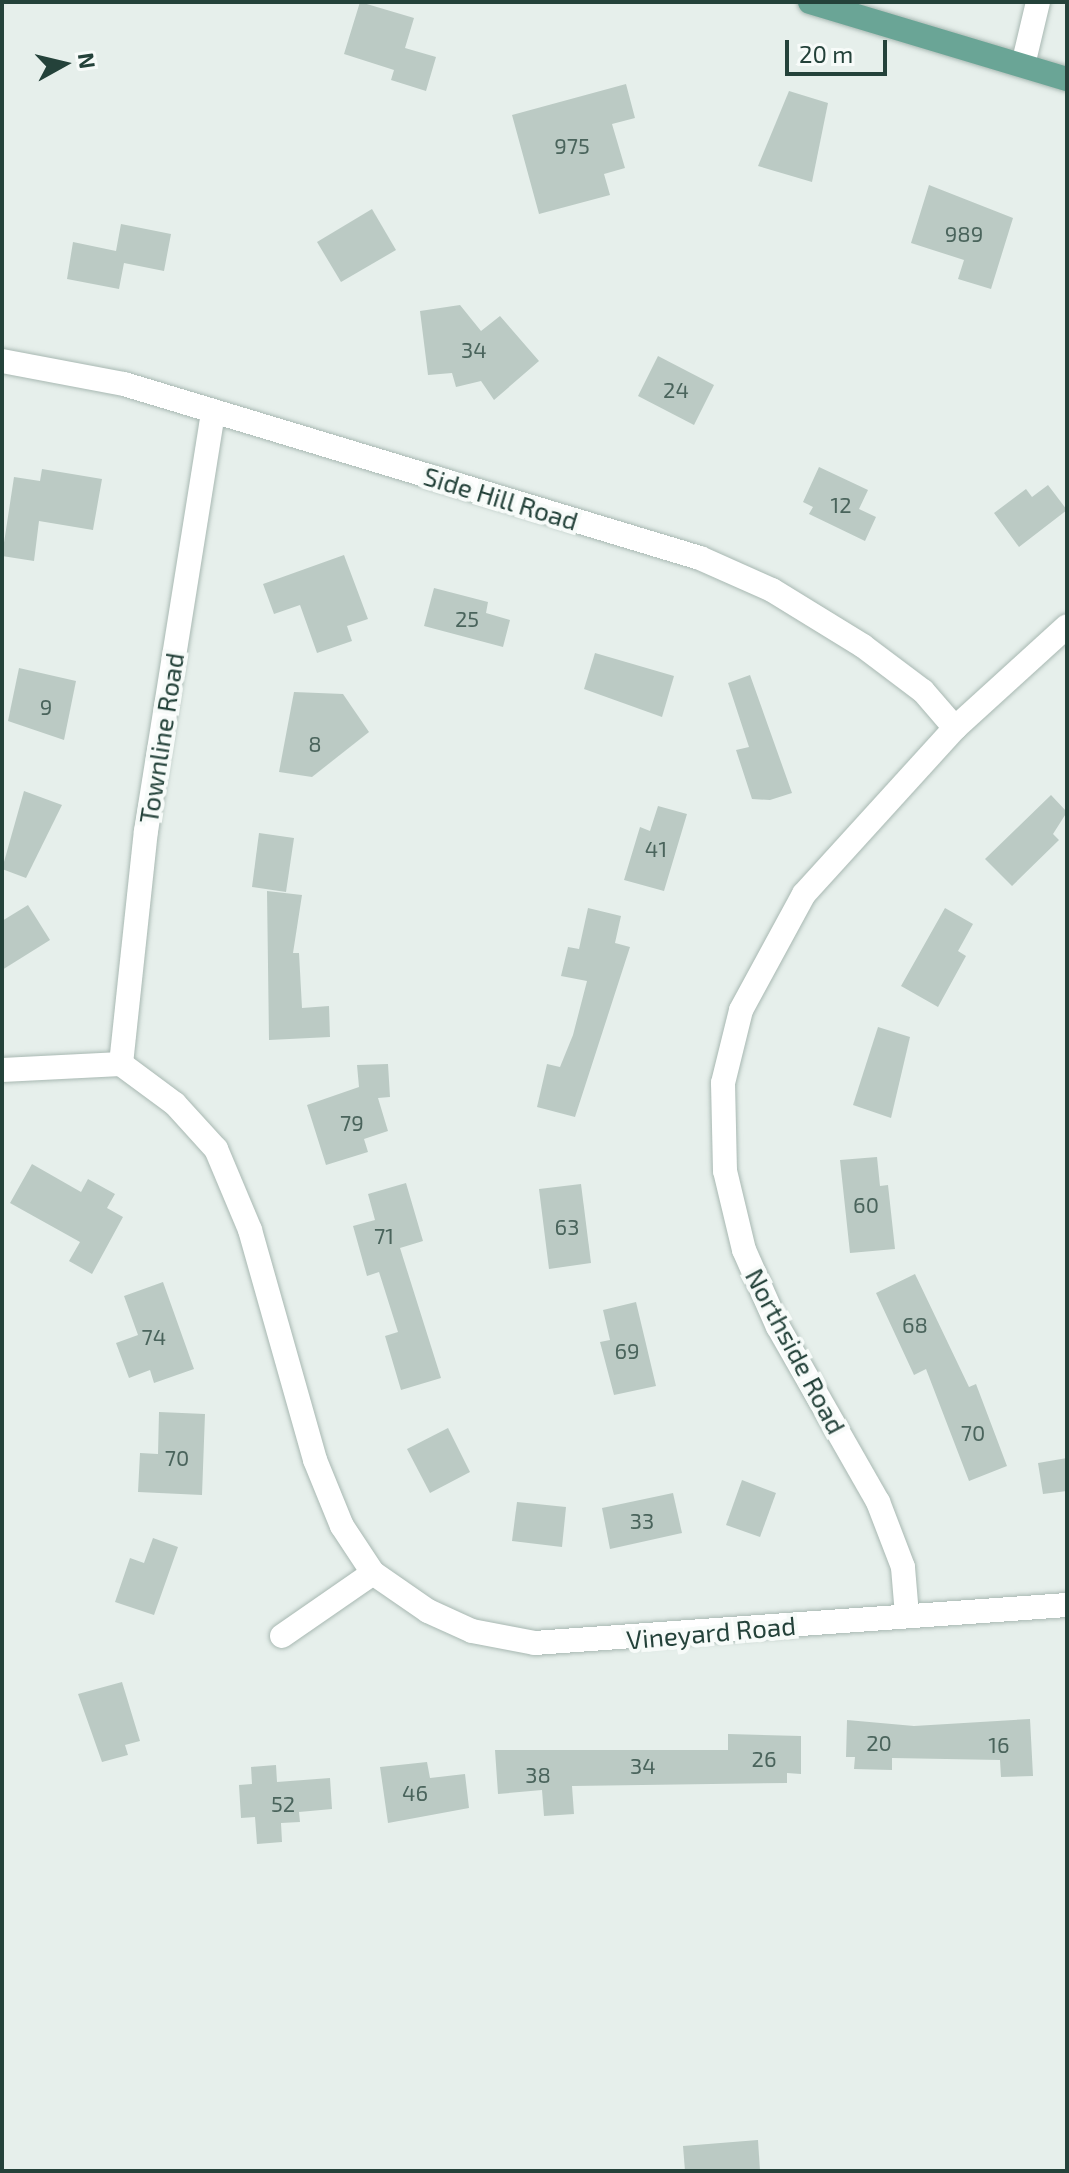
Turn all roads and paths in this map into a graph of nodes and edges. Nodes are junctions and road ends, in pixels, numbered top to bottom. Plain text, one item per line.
1 (810, 2) edge
2 (1038, 2) edge
3 (1023, 65) junction
4 (1067, 79) edge
5 (2, 361) edge
6 (213, 412) junction
7 (1067, 626) edge
8 (955, 728) junction
9 (121, 1064) junction
10 (2, 1070) edge
11 (373, 1573) junction
12 (1067, 1605) edge
13 (907, 1615) junction
14 (282, 1636) dead end

1 - 3 main road
2 - 3 street
3 - 4 main road
5 - 6 street, Side Hill Road
6 - 8 street, Side Hill Road
6 - 9 street, Townline Road
7 - 8 street, Northside Road
8 - 13 street, Northside Road
9 - 10 street
9 - 11 street, Vineyard Road
11 - 13 street, Vineyard Road
11 - 14 street
12 - 13 street, Vineyard Road

